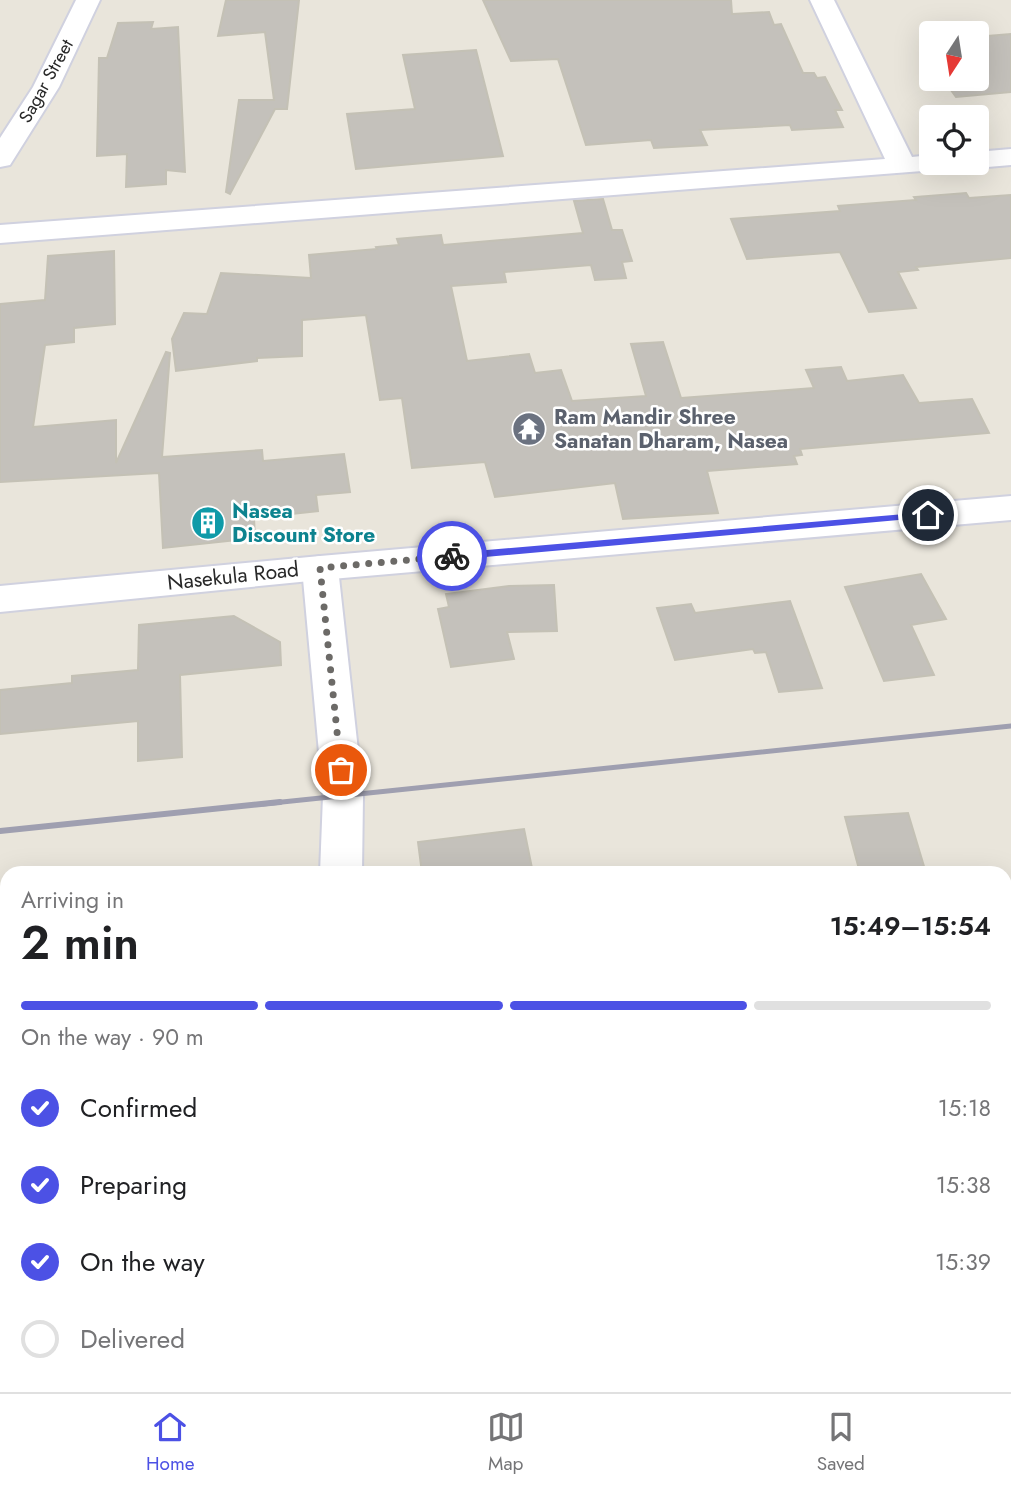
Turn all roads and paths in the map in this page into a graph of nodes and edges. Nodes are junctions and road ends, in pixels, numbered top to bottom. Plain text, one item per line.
1 (88, 0) edge
2 (822, 0) edge
3 (1011, 158) edge
4 (0, 159) edge
5 (989, 159) edge
6 (919, 164) edge
7 (902, 165) junction
8 (0, 234) edge
9 (1011, 508) edge
10 (320, 568) junction
11 (0, 599) edge
12 (341, 866) edge

1 - 4 street, Sagar Street
2 - 7 street
3 - 5 street
6 - 7 street
7 - 8 street
9 - 10 street, Nasekula Road
10 - 11 street, Nasekula Road
10 - 12 street

